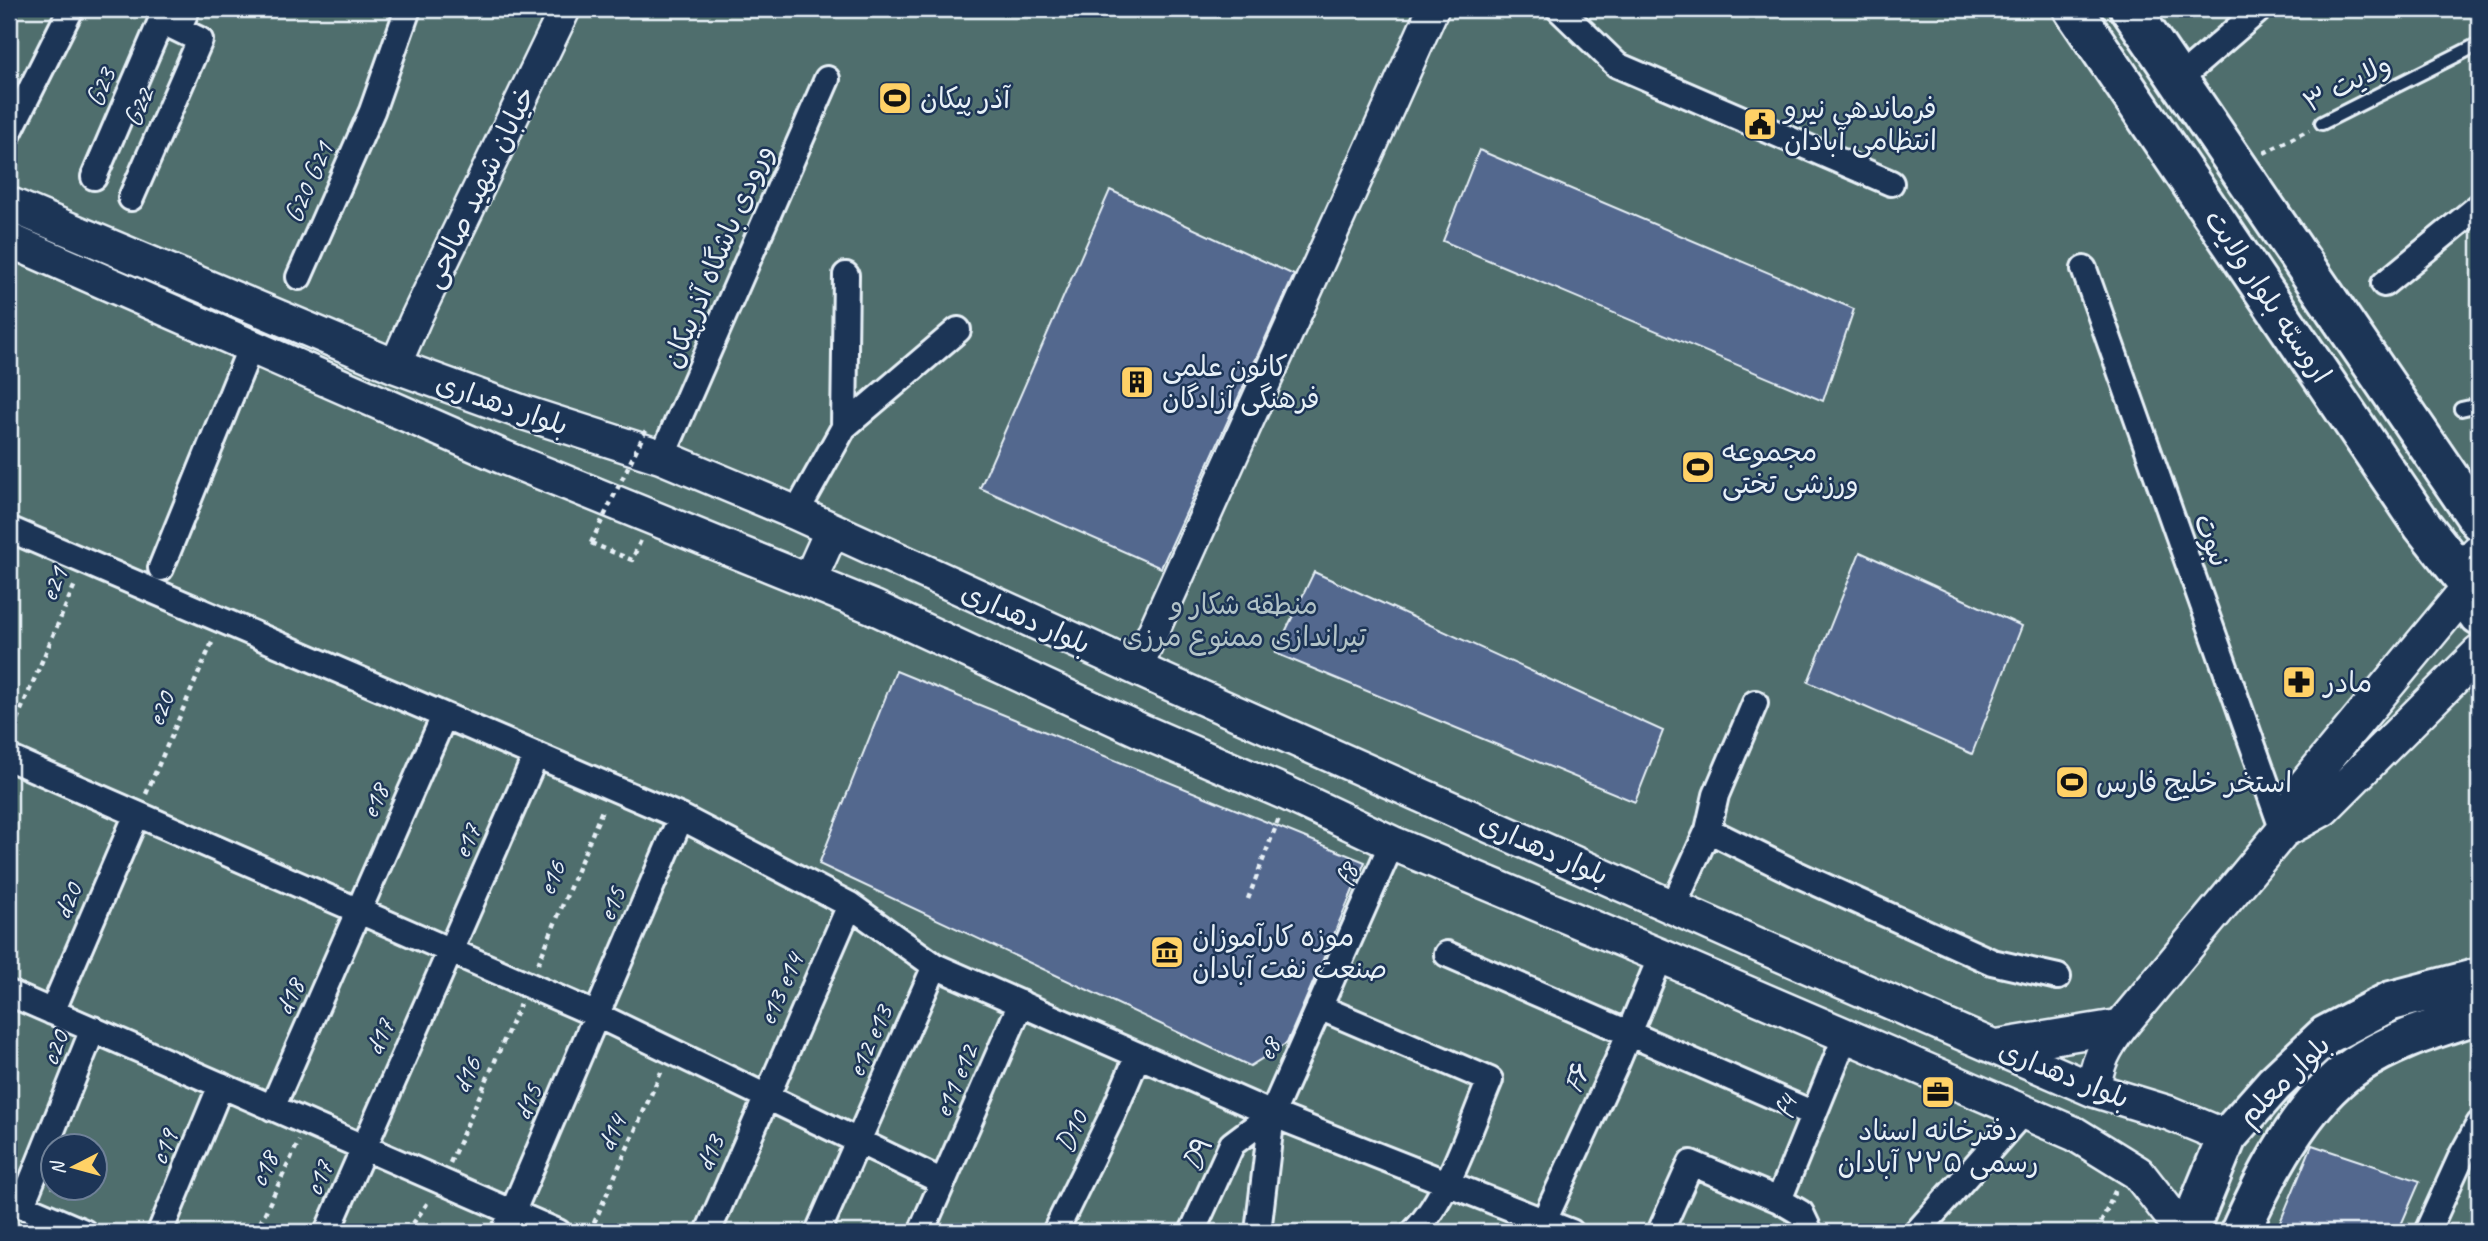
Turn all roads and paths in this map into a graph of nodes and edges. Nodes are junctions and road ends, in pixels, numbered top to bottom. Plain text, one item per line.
1 (71, 9) edge
2 (408, 9) edge
3 (565, 9) edge
4 (1433, 9) edge
5 (1559, 9) edge
6 (2073, 9) edge
7 (2130, 9) edge
8 (2260, 9) edge
9 (181, 25) edge
10 (2479, 44) edge
11 (827, 79) dead end
12 (2178, 80) junction
13 (2322, 123) joint
14 (9, 130) edge
15 (2237, 167) junction
16 (94, 177) dead end
17 (1891, 183) dead end
18 (131, 198) dead end
19 (9, 204) edge
20 (2479, 206) edge
21 (9, 240) edge
22 (2084, 269) dead end
23 (846, 275) dead end
24 (299, 277) dead end
25 (2384, 284) dead end
26 (958, 330) dead end
27 (251, 346) junction
28 (395, 366) junction
29 (2479, 405) edge
30 (2461, 409) dead end
31 (844, 427) junction
32 (654, 444) junction
33 (796, 513) junction
34 (2479, 521) edge
35 (9, 529) edge
36 (832, 530) junction
37 (891, 557) junction
38 (632, 560) dead end
39 (85, 562) junction
40 (161, 568) dead end
41 (809, 580) junction
42 (2473, 585) edge
43 (873, 607) junction
44 (221, 621) junction
45 (2479, 653) edge
46 (1137, 668) junction
47 (1755, 703) dead end
48 (444, 716) junction
49 (9, 739) edge
50 (536, 755) junction
51 (9, 758) edge
52 (611, 787) junction
53 (1288, 794) junction
54 (138, 814) junction
55 (681, 817) junction
56 (1708, 831) junction
57 (2283, 831) junction
58 (1392, 843) junction
59 (1248, 899) dead end
60 (850, 905) junction
61 (1673, 907) junction
62 (359, 911) junction
63 (1756, 944) junction
64 (450, 951) junction
65 (1447, 954) dead end
66 (1661, 956) junction
67 (935, 966) junction
68 (2058, 977) dead end
69 (2479, 978) edge
70 (529, 985) junction
71 (1736, 988) junction
72 (9, 993) edge
73 (1021, 1003) junction
74 (1319, 1007) junction
75 (52, 1012) junction
76 (2479, 1014) edge
77 (597, 1015) junction
78 (2121, 1026) junction
79 (93, 1029) junction
80 (1629, 1034) junction
81 (1846, 1035) junction
82 (1994, 1047) junction
83 (671, 1051) junction
84 (1139, 1055) junction
85 (221, 1085) junction
86 (2094, 1090) junction
87 (765, 1097) junction
88 (272, 1108) junction
89 (2023, 1112) junction
90 (1272, 1114) junction
91 (1814, 1114) junction
92 (308, 1123) junction
93 (2479, 1124) edge
94 (2227, 1137) junction
95 (858, 1141) junction
96 (363, 1147) junction
97 (2127, 1166) junction
98 (442, 1182) junction
99 (943, 1182) junction
100 (1446, 1183) junction
101 (2258, 1192) junction
102 (1779, 1200) junction
103 (15, 1202) edge
104 (509, 1222) edge
105 (1542, 1227) edge
106 (79, 1231) edge
107 (159, 1232) edge
108 (256, 1232) edge
109 (327, 1232) edge
110 (407, 1232) edge
111 (558, 1232) edge
112 (590, 1232) edge
113 (708, 1232) edge
114 (818, 1232) edge
115 (921, 1232) edge
116 (1055, 1232) edge
117 (1192, 1232) edge
118 (1258, 1232) edge
119 (1414, 1232) edge
120 (1571, 1232) edge
121 (1660, 1232) edge
122 (1810, 1232) edge
123 (1917, 1232) edge
124 (2097, 1232) edge
125 (2186, 1232) edge
126 (2240, 1232) edge
127 (2427, 1232) edge

1 - 14 street
2 - 24 street, G20 G21
3 - 28 street, خیابان شهید صالحی
4 - 46 street
5 - 17 street
6 - 42 main road, اروسیّه بلوار ولایت
7 - 12 main road, اروسیّه بلوار ولایت
8 - 12 street
9 - 16 street, G23
9 - 18 street, G22
10 - 13 lane, ولایت ۳
11 - 32 street, ورودی باشگاه آذرپیکان
12 - 15 main road, اروسیّه بلوار ولایت
13 - 15 path, ولایت ۳
15 - 34 main road, اروسیّه بلوار ولایت
19 - 28 main road, بلوار دهداری
20 - 25 street
21 - 27 main road, بلوار دهداری
22 - 57 street, نبوت
23 - 31 street
26 - 31 street
27 - 40 street
27 - 41 main road, بلوار دهداری
28 - 32 main road, بلوار دهداری
29 - 30 lane
31 - 33 street
32 - 33 main road, بلوار دهداری
32 - 38 path, bridge
33 - 36 main road, بلوار دهداری
35 - 39 street
36 - 37 main road, بلوار دهداری
36 - 41 main road
37 - 43 main road
37 - 46 main road, بلوار دهداری
39 - 44 street
39 - 49 path, e21
41 - 43 main road, بلوار دهداری
42 - 57 main road
43 - 53 main road, بلوار دهداری
44 - 48 street
44 - 54 path, e20
45 - 57 main road
46 - 61 main road, بلوار دهداری
47 - 56 street
48 - 50 street
48 - 62 street, e18
50 - 52 street
50 - 64 street, e17
51 - 54 street
52 - 55 street
52 - 70 path, e16
53 - 58 main road, بلوار دهداری
53 - 59 path
54 - 62 street
54 - 75 street, d20
55 - 60 street
55 - 77 street, e15
56 - 61 street
56 - 68 street
57 - 78 main road
58 - 66 main road, بلوار دهداری
58 - 74 street, f8
60 - 67 street
60 - 87 street, e13 e14
61 - 63 main road, بلوار دهداری
62 - 64 street
62 - 88 street, d18
63 - 71 main road
63 - 82 main road, بلوار دهداری
64 - 70 street
64 - 96 street, d17
65 - 80 street
66 - 71 main road, بلوار دهداری
66 - 80 street, F۶
67 - 73 street
67 - 95 street, e12 e13
69 - 94 main road, بلوار معلم
70 - 77 street
70 - 98 path, d16
71 - 81 main road, بلوار دهداری
72 - 75 street
73 - 84 street
73 - 99 street, e11 e12
74 - 90 street, e8
74 - 100 street
75 - 79 street
76 - 101 main road, بلوار معلم
77 - 83 street
77 - 104 street, d15
78 - 82 main road
78 - 86 main road
79 - 85 street
79 - 103 street, c20
80 - 91 street
80 - 105 street, F۶
81 - 89 main road, بلوار دهداری
81 - 91 street, f4
82 - 86 main road, بلوار دهداری
83 - 87 street
83 - 112 path, d14
84 - 90 street
84 - 116 street, D10
85 - 88 street
85 - 107 street, c19
86 - 94 main road, بلوار دهداری
87 - 95 street
87 - 113 street, d13
88 - 92 street
89 - 97 main road, بلوار دهداری
89 - 123 street
90 - 100 street
90 - 117 street, D۹
90 - 118 street
91 - 102 street, f4
92 - 96 street
92 - 108 path, c18
93 - 127 street
94 - 101 main road
94 - 125 main road, بلوار معلم
95 - 99 street
95 - 114 street, e12 e13
96 - 98 street
96 - 109 street, c17
97 - 124 path
97 - 125 main road, بلوار دهداری
98 - 104 street
98 - 110 path, d16
99 - 115 street, e11 e12
100 - 105 street
100 - 119 street
101 - 126 main road, بلوار معلم
102 - 121 street
102 - 122 street
103 - 106 street
104 - 111 street
105 - 120 street

